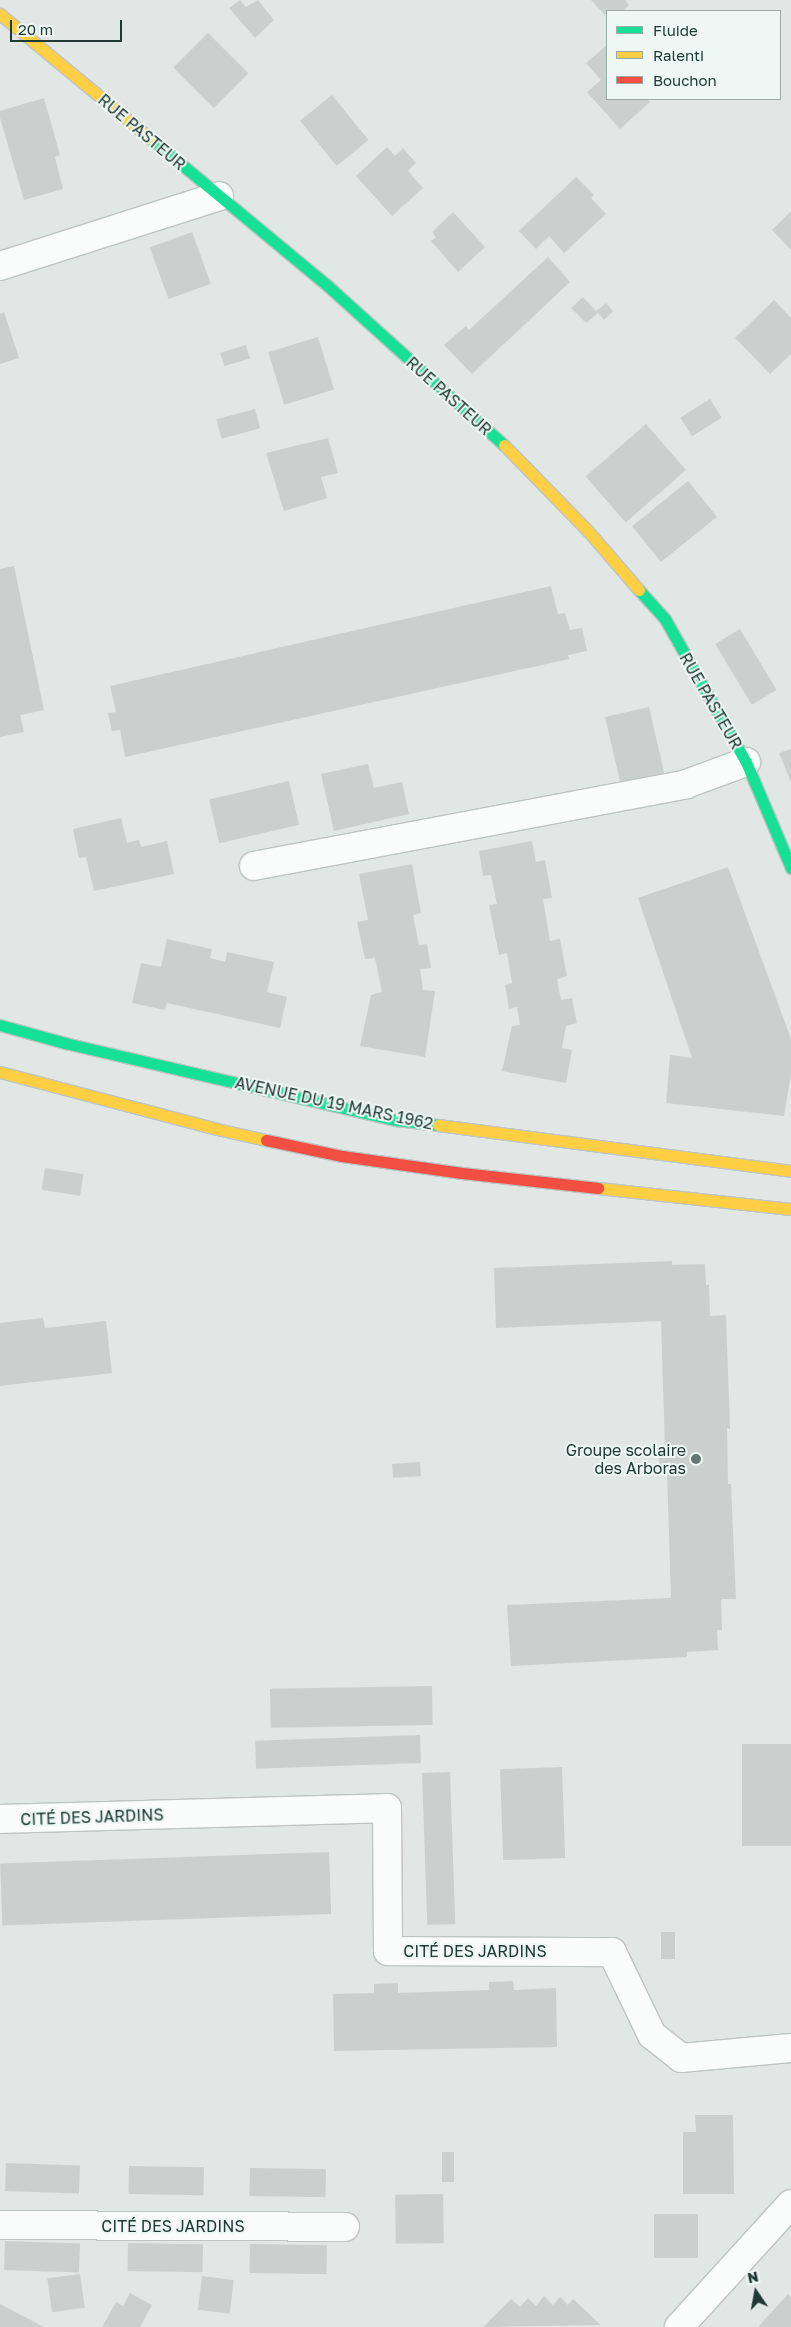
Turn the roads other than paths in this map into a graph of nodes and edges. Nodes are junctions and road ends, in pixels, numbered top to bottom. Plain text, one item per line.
1 (0, 14) edge
2 (219, 196) junction
3 (0, 266) edge
4 (746, 762) junction
5 (254, 866) dead end
6 (791, 868) edge
7 (0, 1026) edge
8 (0, 1072) edge
9 (791, 1171) edge
10 (791, 1209) edge
11 (0, 1819) edge
12 (791, 2048) edge
13 (791, 2204) edge
14 (0, 2225) edge
15 (346, 2227) dead end
16 (679, 2327) edge

1 - 2 main road, RUE PASTEUR
2 - 3 street
2 - 4 main road, RUE PASTEUR
4 - 5 street
4 - 6 main road, RUE PASTEUR
7 - 9 main road, AVENUE DU 19 MARS 1962
8 - 10 main road
11 - 12 street, CITÉ DES JARDINS
13 - 16 street
14 - 15 street, CITÉ DES JARDINS

